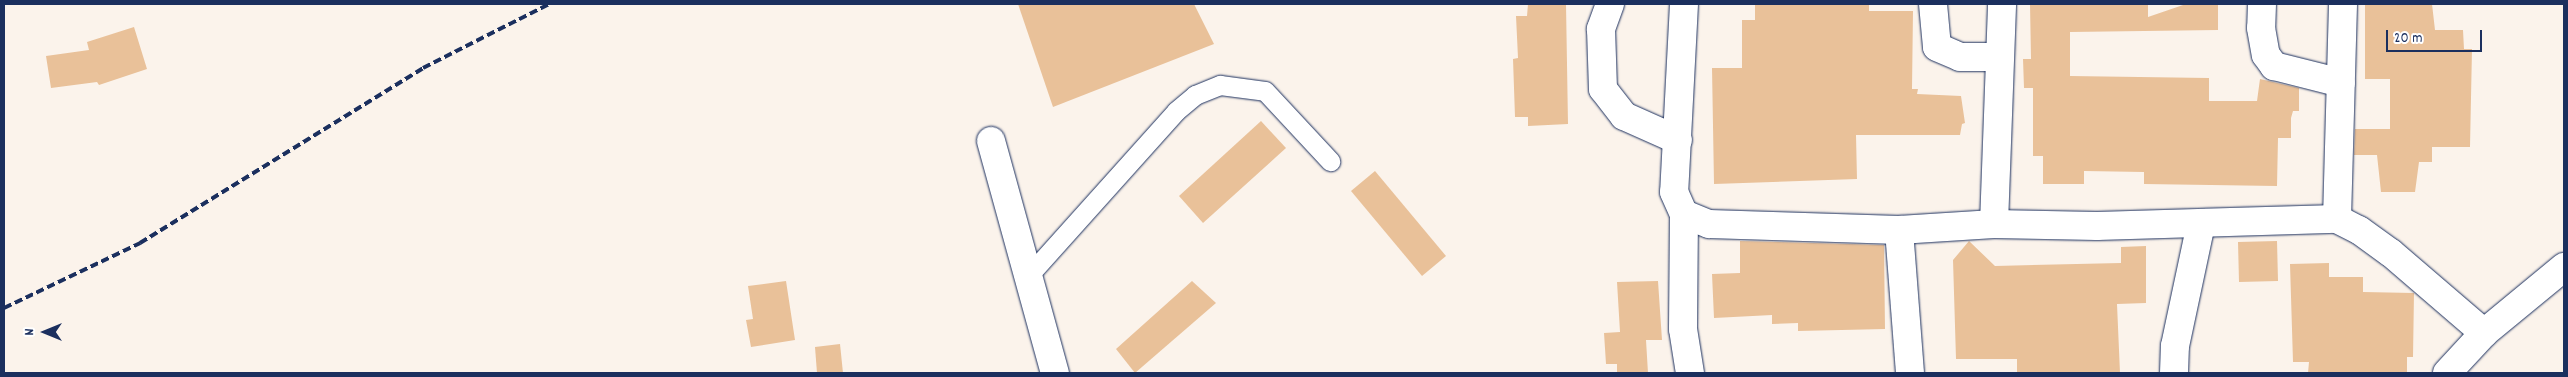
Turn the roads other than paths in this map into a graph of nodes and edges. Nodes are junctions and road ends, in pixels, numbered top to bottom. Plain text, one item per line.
1 (1610, 4) edge
2 (1684, 4) edge
3 (1933, 4) edge
4 (2002, 4) edge
5 (2262, 4) edge
6 (2343, 4) edge
7 (2000, 57) junction
8 (2341, 83) junction
9 (1678, 140) junction
10 (991, 141) dead end
11 (1330, 161) dead end
12 (1684, 214) junction
13 (2337, 219) junction
14 (1994, 224) junction
15 (2201, 224) junction
16 (1899, 230) junction
17 (2564, 268) edge
18 (1029, 275) junction
19 (2484, 333) junction
20 (1055, 373) edge
21 (1690, 373) edge
22 (1910, 373) edge
23 (2174, 373) edge
24 (2447, 373) edge

1 - 9 street
2 - 9 street
3 - 7 street
4 - 7 street
5 - 8 street
6 - 8 street
7 - 14 street
8 - 13 street
9 - 12 street
10 - 18 street
11 - 18 lane
12 - 16 street
12 - 21 street
13 - 15 street
13 - 19 street
14 - 15 street
14 - 16 street
15 - 23 street
16 - 22 street
17 - 19 street
18 - 20 street
19 - 24 street

